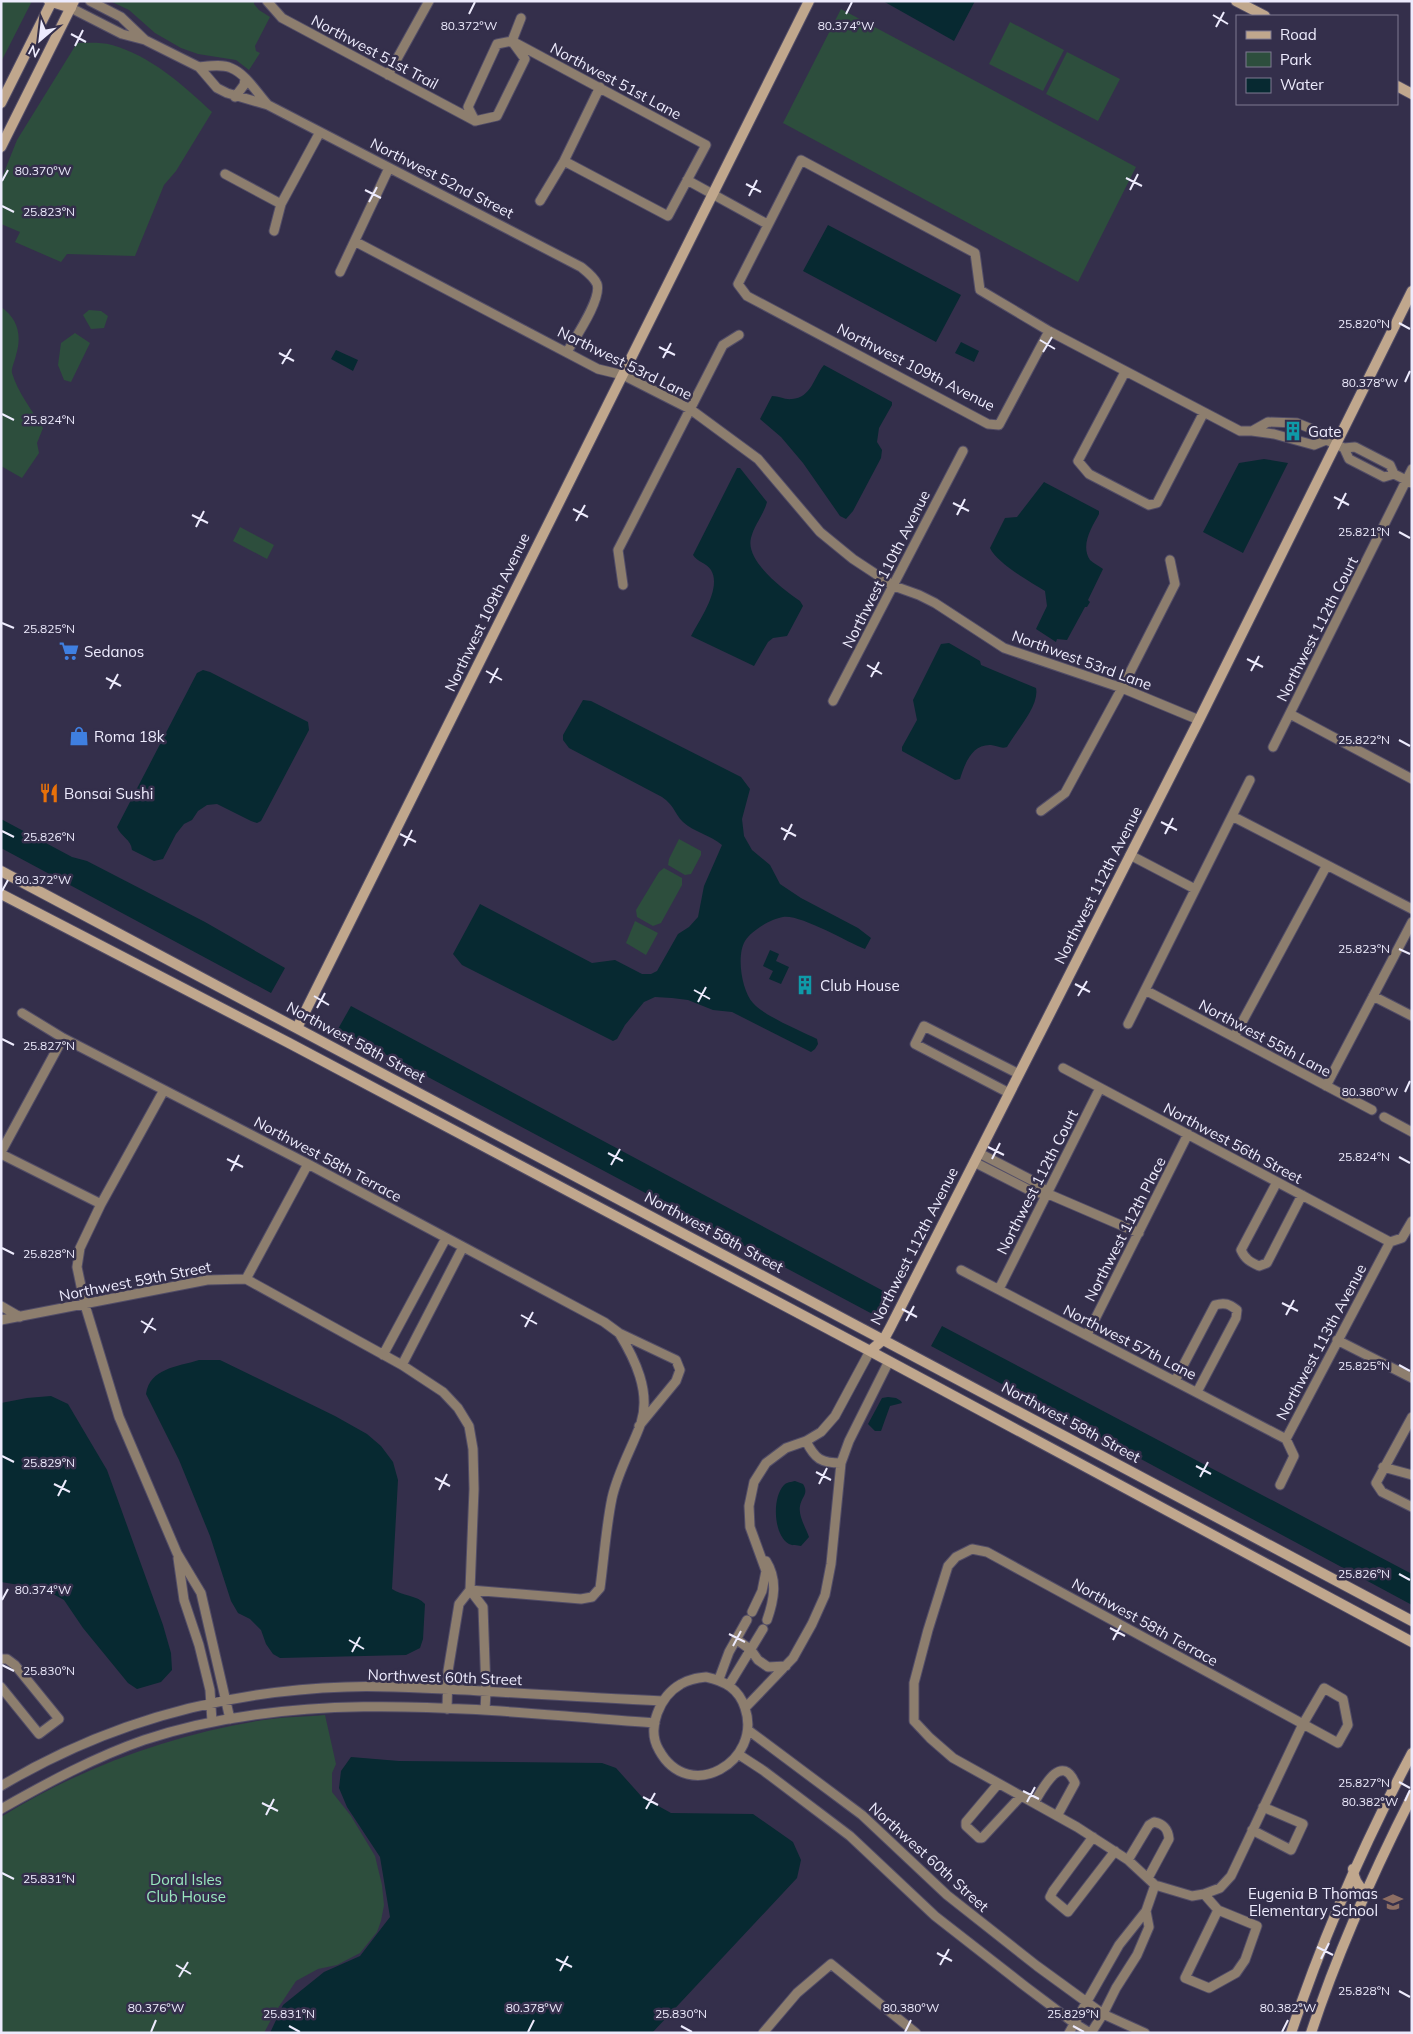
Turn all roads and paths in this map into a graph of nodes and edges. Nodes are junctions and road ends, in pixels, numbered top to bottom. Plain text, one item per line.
1 (90, 1) edge
2 (267, 1) edge
3 (429, 1) edge
4 (809, 1) edge
5 (1236, 1) edge
6 (51, 2) edge
7 (72, 4) edge
8 (1263, 15) edge
9 (521, 18) dead end
10 (145, 40) junction
11 (512, 41) junction
12 (200, 67) junction
13 (388, 75) junction
14 (245, 79) junction
15 (1398, 87) edge
16 (600, 88) junction
17 (1412, 94) edge
18 (235, 97) junction
19 (1, 103) edge
20 (268, 105) junction
21 (475, 121) junction
22 (320, 132) junction
23 (1, 147) edge
24 (564, 161) junction
25 (390, 168) junction
26 (225, 174) dead end
27 (687, 180) junction
28 (712, 195) junction
29 (540, 201) dead end
30 (281, 204) junction
31 (767, 224) junction
32 (274, 231) dead end
33 (356, 242) junction
34 (340, 272) dead end
35 (1412, 291) edge
36 (1049, 332) junction
37 (739, 335) dead end
38 (567, 352) junction
39 (1125, 372) junction
40 (622, 375) junction
41 (690, 409) junction
42 (1204, 414) junction
43 (1252, 431) junction
44 (1335, 444) junction
45 (963, 451) dead end
46 (1412, 469) edge
47 (1394, 474) junction
48 (1409, 481) edge
49 (1170, 560) dead end
50 (623, 585) dead end
51 (894, 586) junction
52 (1122, 688) junction
53 (834, 700) dead end
54 (1290, 714) junction
55 (1199, 720) junction
56 (1273, 747) dead end
57 (1412, 779) edge
58 (1250, 780) dead end
59 (1041, 811) dead end
60 (1232, 816) junction
61 (1130, 855) junction
62 (1327, 865) junction
63 (1, 871) edge
64 (1195, 889) junction
65 (1, 894) edge
66 (1412, 909) edge
67 (1412, 922) edge
68 (1145, 990) junction
69 (1373, 996) junction
70 (22, 1012) dead end
71 (1412, 1016) edge
72 (1128, 1024) dead end
73 (297, 1028) junction
74 (1234, 1037) junction
75 (63, 1038) junction
76 (289, 1043) junction
77 (1063, 1068) dead end
78 (1019, 1074) junction
79 (1326, 1086) junction
80 (1100, 1088) junction
81 (164, 1090) junction
82 (1009, 1093) junction
83 (1372, 1110) dead end
84 (1384, 1117) dead end
85 (1412, 1132) edge
86 (1188, 1134) junction
87 (1, 1153) edge
88 (976, 1157) junction
89 (308, 1164) junction
90 (1277, 1182) junction
91 (1046, 1193) junction
92 (1302, 1195) junction
93 (101, 1204) junction
94 (1412, 1221) edge
95 (1139, 1233) junction
96 (446, 1238) junction
97 (1390, 1242) junction
98 (464, 1248) junction
99 (961, 1270) dead end
100 (246, 1279) junction
101 (999, 1290) junction
102 (85, 1305) junction
103 (1, 1306) edge
104 (20, 1316) junction
105 (1, 1320) edge
106 (619, 1333) junction
107 (1087, 1335) junction
108 (884, 1339) junction
109 (1337, 1340) junction
110 (870, 1351) junction
111 (383, 1354) junction
112 (889, 1361) junction
113 (402, 1365) junction
114 (1412, 1378) edge
115 (1175, 1381) junction
116 (1197, 1392) junction
117 (1412, 1418) edge
118 (639, 1426) junction
119 (1286, 1439) junction
120 (806, 1441) junction
121 (841, 1464) junction
122 (1383, 1467) junction
123 (1412, 1475) edge
124 (1280, 1485) dead end
125 (1412, 1508) edge
126 (760, 1550) junction
127 (177, 1552) junction
128 (470, 1590) junction
129 (752, 1612) dead end
130 (747, 1620) dead end
131 (767, 1620) dead end
132 (1412, 1620) edge
133 (763, 1629) dead end
134 (736, 1639) junction
135 (1412, 1642) edge
136 (751, 1650) junction
137 (1, 1659) edge
138 (786, 1666) junction
139 (719, 1679) junction
140 (729, 1685) junction
141 (1, 1687) edge
142 (447, 1690) junction
143 (486, 1692) junction
144 (226, 1700) junction
145 (663, 1701) junction
146 (211, 1703) junction
147 (447, 1708) junction
148 (745, 1708) junction
149 (485, 1710) junction
150 (230, 1719) junction
151 (212, 1722) junction
152 (654, 1723) junction
153 (1303, 1724) junction
154 (748, 1730) junction
155 (1412, 1753) edge
156 (738, 1754) junction
157 (998, 1784) junction
158 (1, 1786) edge
159 (1021, 1796) junction
160 (1412, 1796) edge
161 (1034, 1803) junction
162 (1263, 1807) junction
163 (1, 1809) edge
164 (1056, 1816) junction
165 (1252, 1830) junction
166 (1093, 1837) junction
167 (1115, 1851) junction
168 (1128, 1860) junction
169 (1354, 1869) junction
170 (1148, 1878) junction
171 (1155, 1885) junction
172 (1365, 1892) junction
173 (1204, 1894) junction
174 (1218, 1910) junction
175 (1146, 1911) junction
176 (1087, 2003) junction
177 (1103, 2014) junction
178 (1074, 2023) junction
179 (763, 2033) edge
180 (916, 2033) edge
181 (1069, 2033) edge
182 (1091, 2033) edge
183 (1145, 2033) edge
184 (1291, 2033) edge
185 (1312, 2033) edge

1 - 10 street, Northwest 52nd Street
2 - 13 street, Northwest 51st Trail
3 - 13 street
4 - 28 street, Northwest 109th Avenue
5 - 8 street
6 - 7 street, Northwest 52nd Street
6 - 19 street
7 - 10 street, Northwest 52nd Street
7 - 23 street
9 - 11 street
10 - 12 street, Northwest 52nd Street
11 - 16 street, Northwest 51st Lane
11 - 21 street
11 - 21 street
12 - 14 street, Northwest 52nd Street
12 - 18 street, Northwest 52nd Street
13 - 21 street, Northwest 51st Trail
14 - 18 street
14 - 20 street, Northwest 52nd Street
15 - 17 street
16 - 24 street
16 - 27 street, Northwest 51st Lane
18 - 20 street, Northwest 52nd Street
20 - 22 street, Northwest 52nd Street
22 - 25 street, Northwest 52nd Street
22 - 30 street
24 - 27 street
24 - 29 street
25 - 33 street
25 - 38 street, Northwest 52nd Street
26 - 30 street
27 - 28 street
28 - 31 street
28 - 40 street, Northwest 109th Avenue
30 - 32 street
31 - 36 street, Northwest 109th Avenue
31 - 36 street, Northwest 109th Avenue
33 - 34 street
33 - 38 street, Northwest 53rd Lane
35 - 44 street, Northwest 112th Avenue
36 - 39 street
37 - 41 street
38 - 40 street, Northwest 53rd Lane
39 - 42 street
39 - 42 street
40 - 41 street, Northwest 53rd Lane
40 - 73 street, Northwest 109th Avenue
41 - 50 street
41 - 51 street, Northwest 53rd Lane
42 - 43 street
43 - 44 street
43 - 44 street
44 - 47 street
44 - 47 street
44 - 55 street, Northwest 112th Avenue
45 - 51 street, Northwest 110th Avenue
46 - 48 street, Northwest 112th Court
47 - 48 street
48 - 54 street, Northwest 112th Court
49 - 52 street
51 - 52 street, Northwest 53rd Lane
51 - 53 street, Northwest 110th Avenue
52 - 55 street, Northwest 53rd Lane
52 - 59 street
54 - 56 street, Northwest 112th Court
54 - 57 street
55 - 61 street, Northwest 112th Avenue
58 - 60 street
60 - 62 street
60 - 64 street
61 - 64 street
61 - 78 street, Northwest 112th Avenue
62 - 66 street
62 - 74 street
63 - 73 street, Northwest 58th Street
64 - 68 street
65 - 76 street
67 - 69 street
68 - 72 street
68 - 74 street, Northwest 55th Lane
69 - 71 street
69 - 79 street
70 - 75 street, Northwest 58th Terrace
73 - 76 street, Northwest 109th Avenue
73 - 108 street, Northwest 58th Street
74 - 79 street, Northwest 55th Lane
75 - 81 street, Northwest 58th Terrace
75 - 87 street
76 - 110 street
77 - 80 street, Northwest 56th Street
78 - 82 street, Northwest 112th Avenue
78 - 82 street
79 - 83 street, Northwest 55th Lane
80 - 86 street, Northwest 56th Street
80 - 91 street, Northwest 112th Court
81 - 89 street, Northwest 58th Terrace
81 - 93 street
82 - 88 street, Northwest 112th Avenue
84 - 85 street
86 - 90 street, Northwest 56th Street
86 - 95 street, Northwest 112th Place
87 - 93 street
88 - 91 street
88 - 108 street, Northwest 112th Avenue
89 - 96 street, Northwest 58th Terrace
89 - 100 street
90 - 92 street, Northwest 56th Street
90 - 92 street
91 - 95 street
91 - 101 street, Northwest 112th Court
92 - 97 street, Northwest 56th Street
93 - 102 street
94 - 97 street, Northwest 113th Avenue
95 - 107 street, Northwest 112th Place
96 - 98 street, Northwest 58th Terrace
96 - 111 street
97 - 109 street, Northwest 113th Avenue
98 - 106 street, Northwest 58th Terrace
98 - 113 street
99 - 101 street, Northwest 57th Lane
100 - 102 street, Northwest 59th Street
100 - 111 street
101 - 107 street, Northwest 57th Lane
102 - 104 street, Northwest 59th Street
102 - 127 street
103 - 104 street
104 - 105 street, Northwest 59th Street
106 - 118 street
106 - 118 street, Northwest 58th Terrace
107 - 115 street, Northwest 57th Lane
108 - 110 street, Northwest 112th Avenue
108 - 112 street, Northwest 112th Avenue
108 - 132 street, Northwest 58th Street
109 - 114 street
109 - 119 street, Northwest 113th Avenue
110 - 112 street
110 - 120 street, Northwest 112th Avenue
111 - 113 street
112 - 121 street
112 - 135 street
113 - 128 street
115 - 116 street, Northwest 57th Lane
115 - 116 street
116 - 119 street, Northwest 57th Lane
117 - 122 street
118 - 128 street
119 - 124 street, Northwest 113th Avenue
120 - 121 street
120 - 126 street, Northwest 112th Avenue
121 - 138 street
122 - 123 street
122 - 125 street
126 - 129 street, Northwest 112th Avenue
126 - 131 street, Northwest 112th Avenue
127 - 144 street
127 - 146 street
128 - 142 street
128 - 143 street
130 - 134 street
133 - 136 street
134 - 136 street
134 - 139 street
136 - 138 street
136 - 140 street
137 - 141 street
138 - 148 street
139 - 140 street
139 - 145 street
140 - 148 street
142 - 143 street, Northwest 60th Street
142 - 144 street, Northwest 60th Street
142 - 147 street
143 - 145 street, Northwest 60th Street
143 - 149 street
144 - 146 street
144 - 150 street
145 - 152 street
146 - 151 street
146 - 158 street
147 - 149 street, Northwest 60th Street
147 - 150 street, Northwest 60th Street
148 - 154 street
149 - 152 street, Northwest 60th Street
150 - 151 street
151 - 163 street
152 - 156 street
153 - 153 street, Northwest 58th Terrace
153 - 157 street, Northwest 58th Terrace
153 - 162 street
154 - 156 street
154 - 176 street, Northwest 60th Street
155 - 169 street
156 - 178 street
157 - 159 street
157 - 159 street
159 - 161 street
160 - 172 street
161 - 164 street
161 - 164 street
162 - 165 street
162 - 165 street
164 - 166 street
165 - 173 street
166 - 167 street
166 - 167 street
167 - 168 street
168 - 170 street
168 - 170 street
169 - 172 street
169 - 184 street
170 - 171 street
171 - 173 street
171 - 175 street
172 - 185 street
173 - 174 street
174 - 174 street
175 - 176 street
175 - 177 street
176 - 177 street, Northwest 60th Street
176 - 178 street
177 - 182 street
177 - 183 street, Northwest 60th Street
178 - 181 street
178 - 182 street
179 - 180 street

